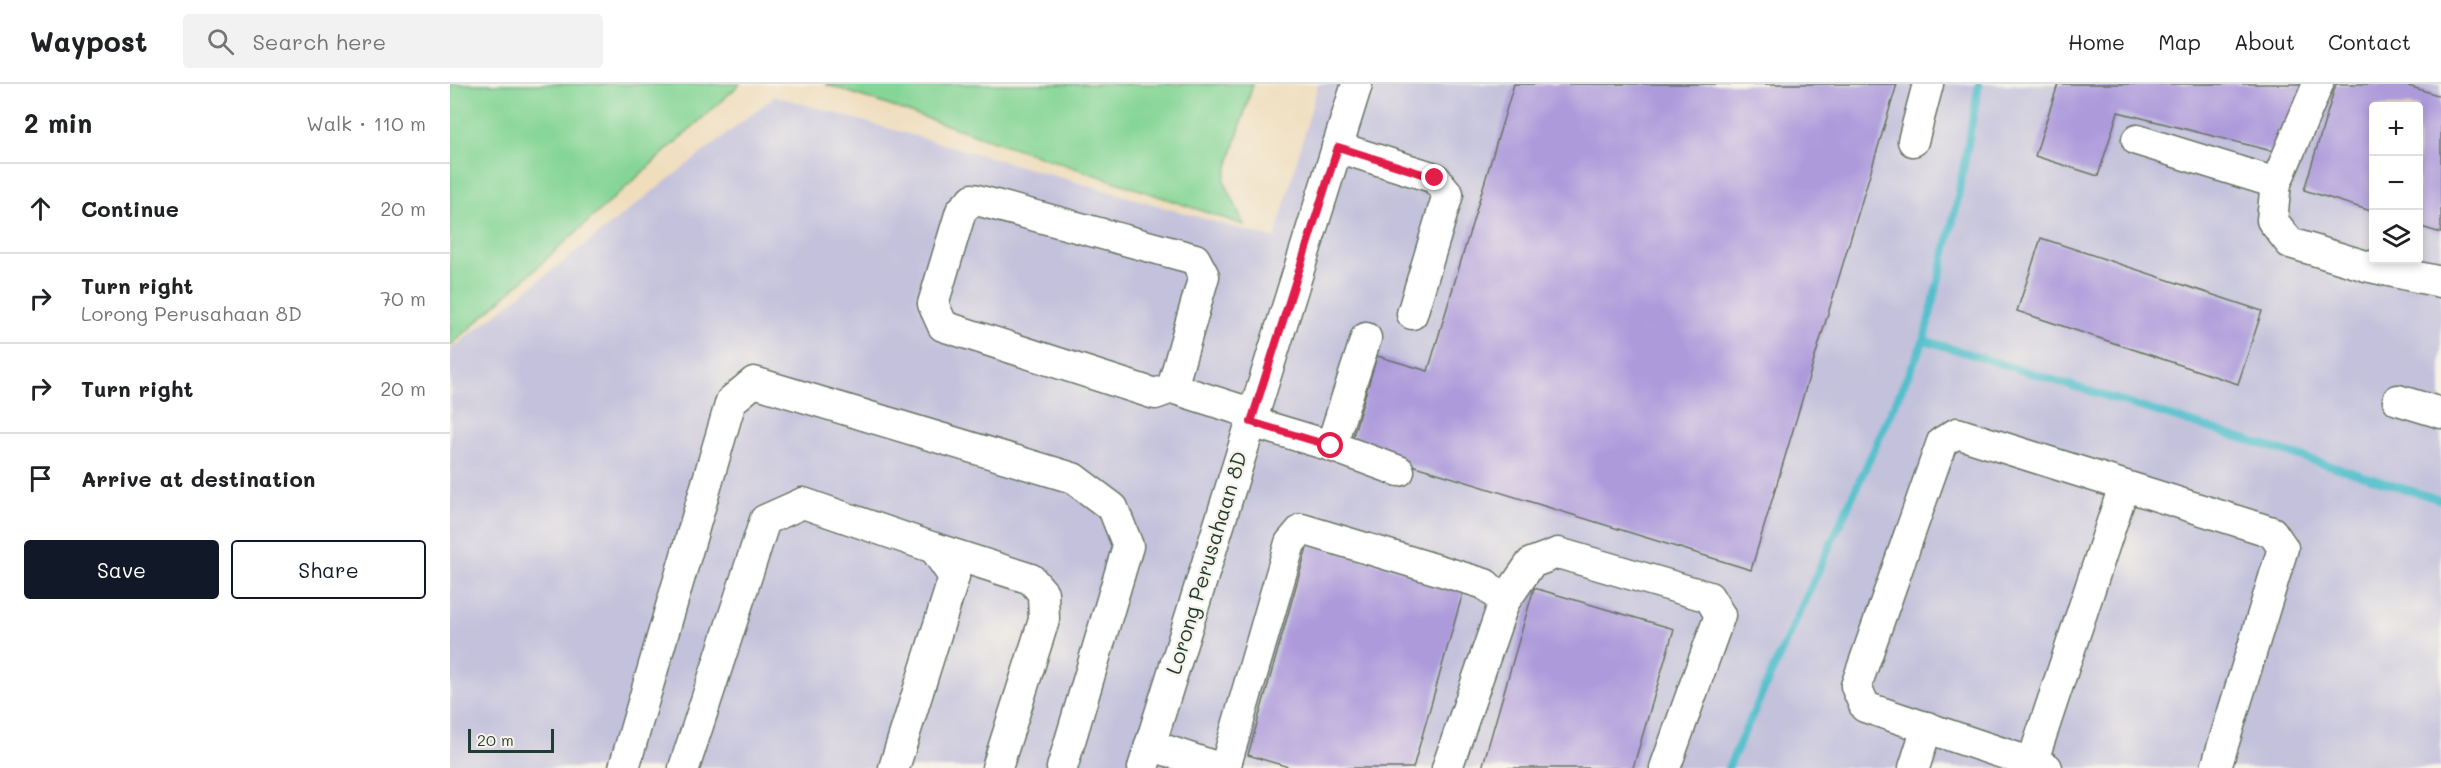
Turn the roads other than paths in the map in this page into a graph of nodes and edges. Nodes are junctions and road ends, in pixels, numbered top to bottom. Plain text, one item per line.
1 (1357, 84) edge
2 (1929, 84) edge
3 (2318, 84) edge
4 (2137, 140) dead end
5 (1913, 141) dead end
6 (1338, 147) junction
7 (2276, 183) junction
8 (2441, 282) edge
9 (1412, 314) dead end
10 (1366, 338) dead end
11 (1172, 388) junction
12 (2398, 400) dead end
13 (2441, 413) edge
14 (1253, 418) junction
15 (1331, 446) junction
16 (1399, 471) dead end
17 (2124, 486) junction
18 (934, 548) junction
19 (1504, 602) junction
20 (1927, 728) junction
21 (1147, 757) edge
22 (1982, 758) edge
23 (2040, 765) edge
24 (624, 768) edge
25 (684, 768) edge
26 (894, 768) edge
27 (997, 768) edge
28 (1062, 768) edge
29 (1219, 768) edge
30 (1225, 768) edge
31 (1447, 768) edge
32 (1665, 768) edge
33 (1914, 768) edge
34 (2216, 768) edge

1 - 6 street, Lorong Perusahaan 8D
2 - 5 street
3 - 7 street
4 - 7 street
6 - 9 street
6 - 14 street, Lorong Perusahaan 8D
7 - 8 street
10 - 15 street
11 - 11 street
11 - 14 street
12 - 13 street
14 - 15 street
14 - 21 street, Lorong Perusahaan 8D
15 - 16 street
17 - 20 street
17 - 23 street
17 - 34 street
18 - 25 street
18 - 26 street
18 - 27 street
19 - 30 street
19 - 31 street
19 - 32 street
20 - 22 street
20 - 33 street
21 - 29 street
22 - 23 street
24 - 28 street

